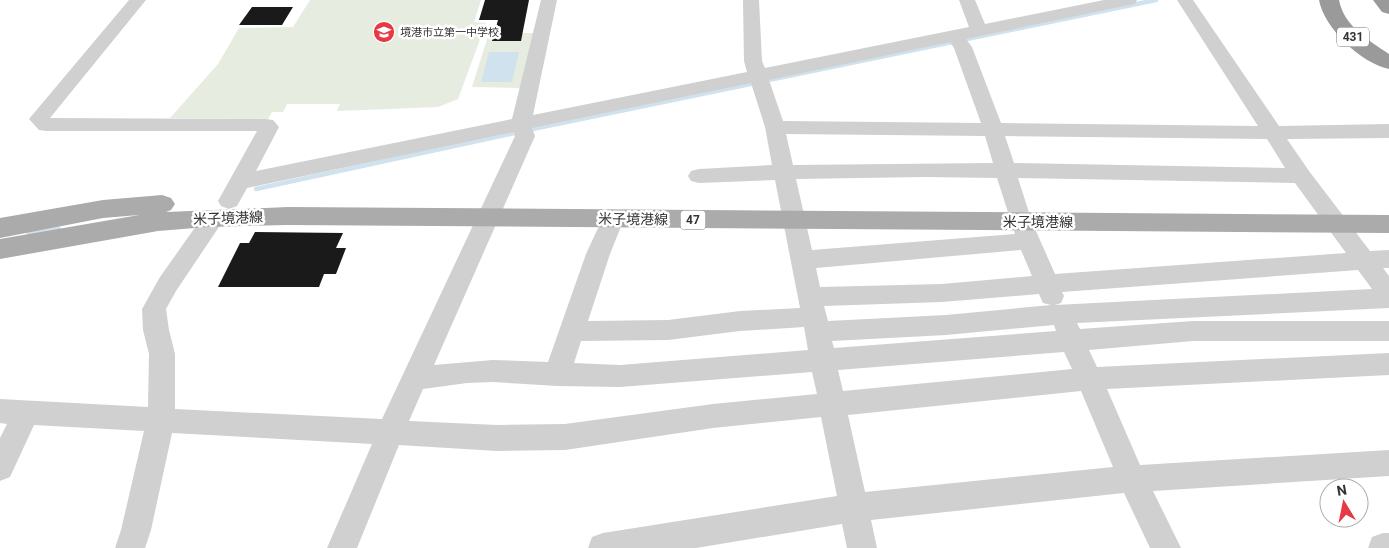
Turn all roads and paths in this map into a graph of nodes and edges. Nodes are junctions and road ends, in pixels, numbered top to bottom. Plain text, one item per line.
1 (138, 0) edge
2 (549, 0) edge
3 (751, 0) edge
4 (967, 0) edge
5 (1129, 0) edge
6 (1185, 0) edge
7 (1329, 0) edge
8 (1383, 0) edge
9 (1085, 5) edge
10 (1389, 8) edge
11 (979, 31) junction
12 (954, 36) junction
13 (1389, 63) edge
14 (758, 77) junction
15 (521, 125) junction
16 (775, 127) junction
17 (993, 129) junction
18 (1389, 131) edge
19 (1271, 133) junction
20 (784, 171) junction
21 (1005, 171) junction
22 (698, 176) dead end
23 (1301, 176) junction
24 (227, 200) junction
25 (1389, 208) edge
26 (490, 211) junction
27 (792, 213) junction
28 (1331, 216) junction
29 (613, 219) junction
30 (1022, 223) junction
31 (1389, 224) edge
32 (0, 228) edge
33 (0, 249) edge
34 (1389, 259) edge
35 (802, 260) junction
36 (1365, 262) junction
37 (1047, 283) junction
38 (1389, 294) edge
39 (1389, 298) edge
40 (1061, 314) junction
41 (813, 315) junction
42 (572, 331) junction
43 (1389, 331) edge
44 (1072, 340) junction
45 (823, 362) junction
46 (1389, 364) edge
47 (557, 374) junction
48 (416, 379) junction
49 (1089, 379) junction
50 (831, 404) junction
51 (13, 412) edge
52 (160, 419) junction
53 (391, 431) junction
54 (1389, 463) edge
55 (0, 468) edge
56 (1132, 479) junction
57 (853, 508) junction
58 (130, 548) edge
59 (342, 548) edge
60 (603, 548) edge
61 (862, 548) edge
62 (1166, 548) edge
63 (1383, 548) edge
64 (1389, 548) edge

1 - 24 street
2 - 15 street
3 - 14 street
4 - 11 street
5 - 9 street
6 - 19 street
7 - 13 highway, 431
8 - 10 highway
9 - 11 street
11 - 12 street
12 - 14 street
12 - 17 street
14 - 15 street
14 - 16 street
15 - 24 street
15 - 26 street
16 - 17 street
16 - 20 street
17 - 19 street
17 - 21 street
18 - 19 street
19 - 23 street
20 - 21 street
20 - 22 street
20 - 27 street
21 - 23 street
21 - 30 street
23 - 28 street
24 - 26 main road, 米子境港線 / 47
24 - 32 main road, 米子境港線 / 47
24 - 33 main road, 米子境港線 / 47
24 - 52 street
25 - 28 main road, 米子境港線 / 47
26 - 27 main road, 米子境港線 / 47
26 - 29 main road, 米子境港線 / 47
26 - 48 street
27 - 29 main road, 米子境港線 / 47
27 - 30 main road, 米子境港線 / 47
27 - 35 street
28 - 30 main road, 米子境港線 / 47
28 - 31 main road, 米子境港線 / 47
28 - 36 street
29 - 42 street
30 - 35 street
30 - 37 street
34 - 36 street
35 - 41 street
36 - 37 street
36 - 38 street
37 - 40 street
37 - 41 street
39 - 40 street
40 - 41 street
40 - 44 street
41 - 42 street
41 - 45 street
42 - 47 street
43 - 44 street
44 - 45 street
44 - 49 street
45 - 47 street
45 - 50 street
46 - 49 street
47 - 48 street
48 - 53 street
49 - 50 street
49 - 56 street
50 - 53 street
50 - 57 street
51 - 52 street
51 - 55 street
52 - 53 street
52 - 58 street
53 - 59 street
54 - 56 street
56 - 57 street
56 - 62 street
57 - 60 street
57 - 61 street
63 - 64 street

